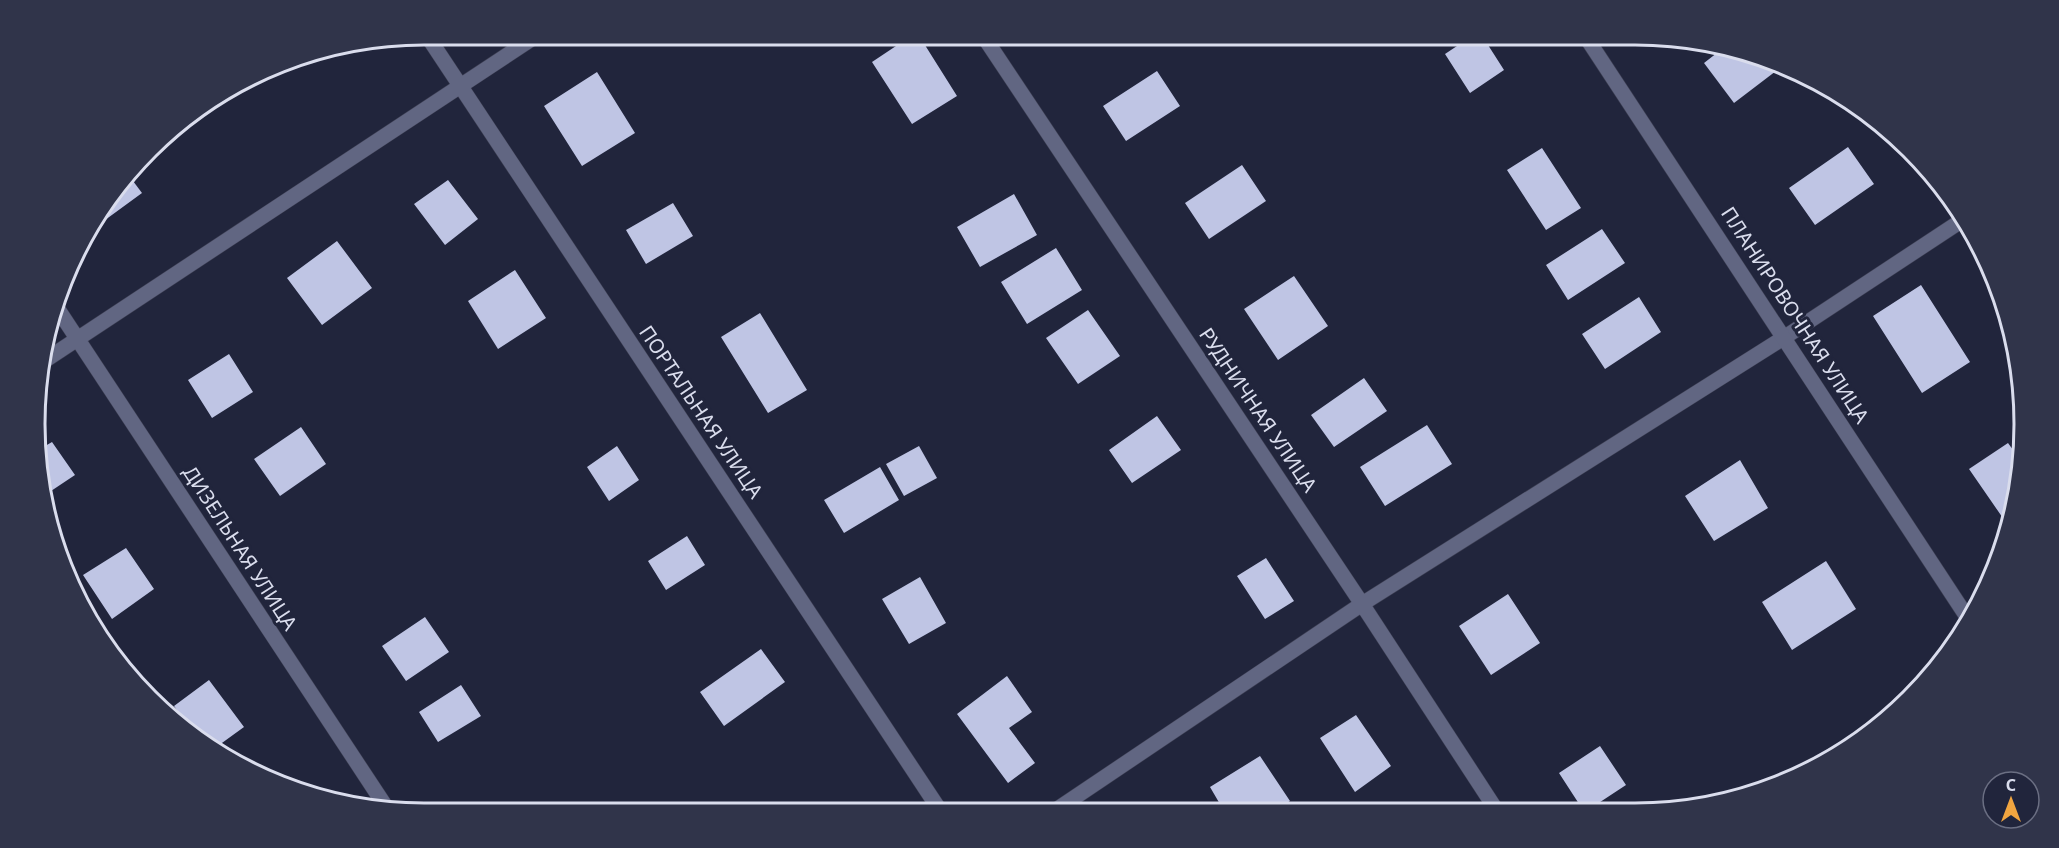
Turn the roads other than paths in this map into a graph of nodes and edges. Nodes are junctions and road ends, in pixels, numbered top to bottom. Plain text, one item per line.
1 (433, 45) edge
2 (523, 45) edge
3 (989, 45) edge
4 (1591, 45) edge
5 (460, 87) junction
6 (1956, 224) edge
7 (61, 315) edge
8 (1785, 337) junction
9 (77, 339) junction
10 (51, 356) edge
11 (1362, 604) junction
12 (1964, 612) edge
13 (382, 801) edge
14 (936, 803) edge
15 (1066, 803) edge
16 (1492, 803) edge

1 - 5 street, ПОРТАЛЬНАЯ УЛИЦА
2 - 5 street
3 - 11 street, РУДНИЧНАЯ УЛИЦА
4 - 8 street, ПЛАНИРОВОЧНАЯ УЛИЦА
5 - 9 street
5 - 14 street, ПОРТАЛЬНАЯ УЛИЦА
6 - 8 street
7 - 9 street, ДИЗЕЛЬНАЯ УЛИЦА
8 - 11 street
8 - 12 street, ПЛАНИРОВОЧНАЯ УЛИЦА
9 - 10 street
9 - 13 street, ДИЗЕЛЬНАЯ УЛИЦА
11 - 15 street
11 - 16 street, РУДНИЧНАЯ УЛИЦА

